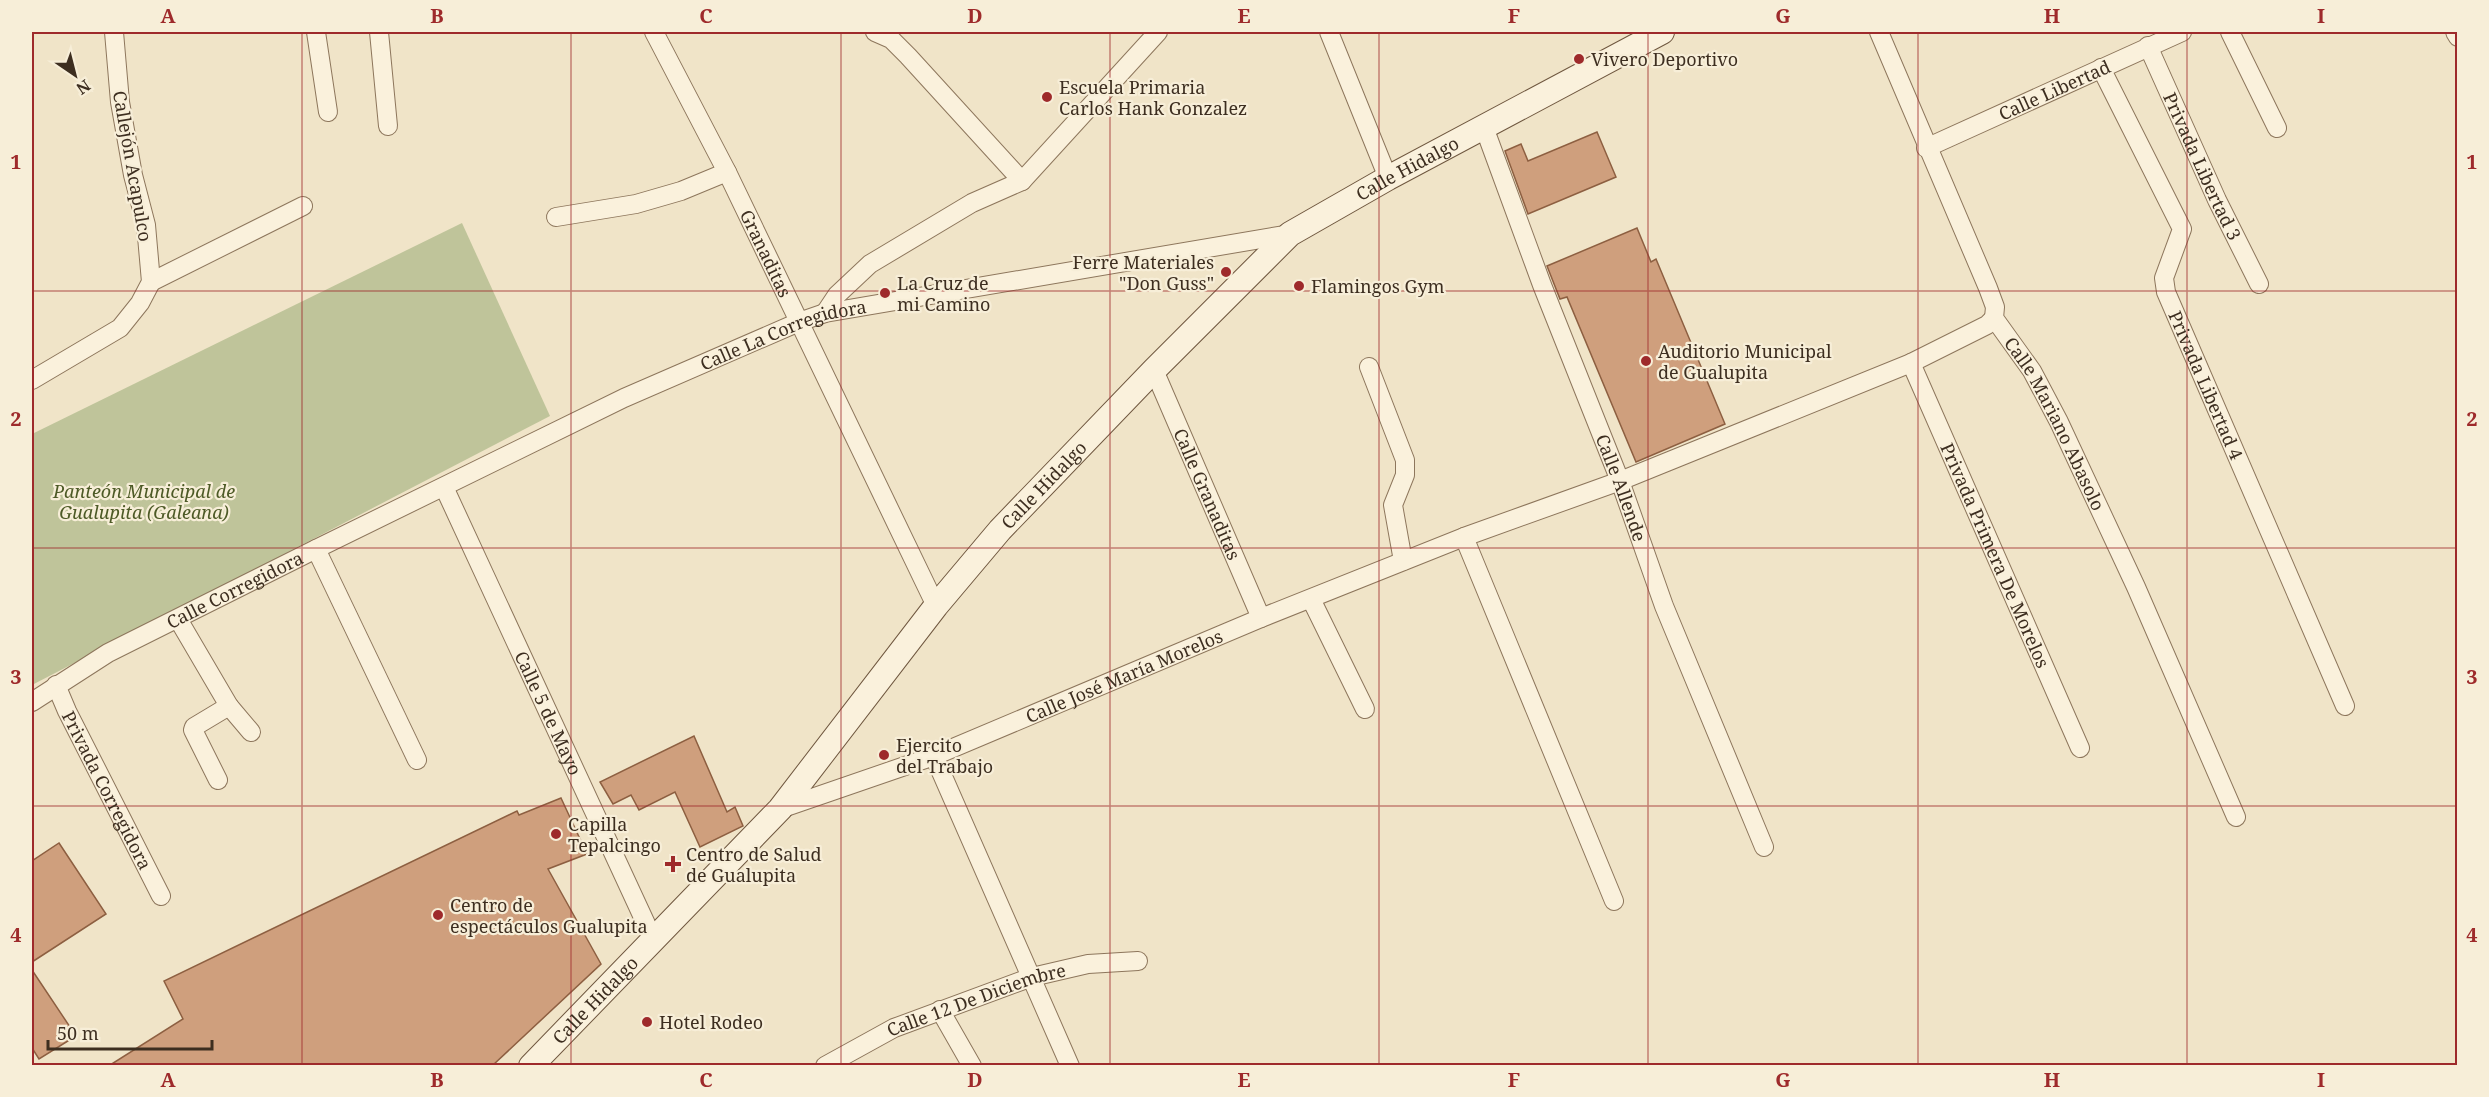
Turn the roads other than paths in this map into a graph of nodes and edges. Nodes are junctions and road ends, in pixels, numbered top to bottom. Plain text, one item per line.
1 (114, 32) edge
2 (316, 32) edge
3 (379, 32) edge
4 (654, 32) edge
5 (875, 32) edge
6 (1158, 32) edge
7 (1329, 32) edge
8 (1662, 32) edge
9 (1879, 32) edge
10 (2182, 32) edge
11 (2230, 32) edge
12 (2455, 32) edge
13 (2457, 38) edge
14 (2148, 46) junction
15 (2101, 68) junction
16 (328, 112) dead end
17 (388, 126) dead end
18 (1484, 127) junction
19 (2277, 128) dead end
20 (1926, 148) junction
21 (727, 172) junction
22 (1388, 178) junction
23 (1022, 181) junction
24 (303, 206) dead end
25 (556, 217) dead end
26 (1290, 234) junction
27 (151, 282) junction
28 (2259, 284) dead end
29 (825, 313) junction
30 (1994, 318) junction
31 (799, 322) junction
32 (1911, 363) junction
33 (1369, 367) dead end
34 (1154, 370) junction
35 (32, 380) edge
36 (1620, 481) junction
37 (444, 487) junction
38 (1464, 537) junction
39 (316, 549) junction
40 (1403, 561) junction
41 (1311, 599) junction
42 (936, 606) junction
43 (1261, 618) junction
44 (178, 619) junction
45 (56, 684) junction
46 (32, 702) edge
47 (229, 706) junction
48 (2345, 706) dead end
49 (1365, 709) dead end
50 (251, 732) dead end
51 (2080, 748) dead end
52 (934, 756) junction
53 (417, 760) dead end
54 (218, 780) dead end
55 (780, 809) junction
56 (2236, 817) dead end
57 (1764, 847) dead end
58 (161, 896) dead end
59 (1614, 901) dead end
60 (653, 939) junction
61 (1138, 960) dead end
62 (1032, 977) junction
63 (940, 1010) junction
64 (531, 1065) edge
65 (825, 1065) edge
66 (972, 1065) edge
67 (1070, 1065) edge

1 - 27 street, Callejón Acapulco
2 - 16 street
3 - 17 street
4 - 21 street, Granaditas
5 - 23 street
6 - 23 street
7 - 22 street
8 - 18 main road, Calle Hidalgo
9 - 20 street, Calle Mariano Abasolo
10 - 14 street, Calle Libertad
11 - 19 street
12 - 13 street
14 - 15 street, Calle Libertad
14 - 28 street, Privada Libertad 3
15 - 20 street, Calle Libertad
15 - 48 street, Privada Libertad 4
18 - 22 main road, Calle Hidalgo
18 - 36 street, Calle Allende
20 - 30 street, Calle Mariano Abasolo
21 - 25 street
21 - 31 street, Granaditas
22 - 26 main road, Calle Hidalgo
23 - 29 street
24 - 27 street
26 - 29 street, Calle La Corregidora
26 - 34 main road, Calle Hidalgo
27 - 35 street
29 - 31 street, Calle La Corregidora
30 - 32 street, Calle José María Morelos
30 - 56 street, Calle Mariano Abasolo
31 - 37 street, Calle La Corregidora
31 - 42 street, Granaditas
32 - 36 street, Calle José María Morelos
32 - 51 street, Privada Primera De Morelos
33 - 40 street
34 - 42 main road, Calle Hidalgo
34 - 43 street, Calle Granaditas
36 - 38 street, Calle José María Morelos
36 - 57 street, Calle Allende
37 - 39 street, Calle Corregidora
37 - 60 street, Calle 5 de Mayo
38 - 40 street, Calle José María Morelos
38 - 59 street
39 - 44 street, Calle Corregidora
39 - 53 street
40 - 41 street, Calle José María Morelos
41 - 43 street, Calle José María Morelos
41 - 49 street
42 - 55 main road, Calle Hidalgo
43 - 52 street, Calle José María Morelos
44 - 45 street, Calle Corregidora
44 - 47 street
45 - 46 street, Calle Corregidora
45 - 58 street, Privada Corregidora
47 - 50 street
47 - 54 street
52 - 55 street, Calle José María Morelos
52 - 62 street
55 - 60 main road, Calle Hidalgo
60 - 64 main road, Calle Hidalgo
61 - 62 street, Calle 12 De Diciembre
62 - 63 street, Calle 12 De Diciembre
62 - 67 street
63 - 65 street, Calle 12 De Diciembre
63 - 66 street

